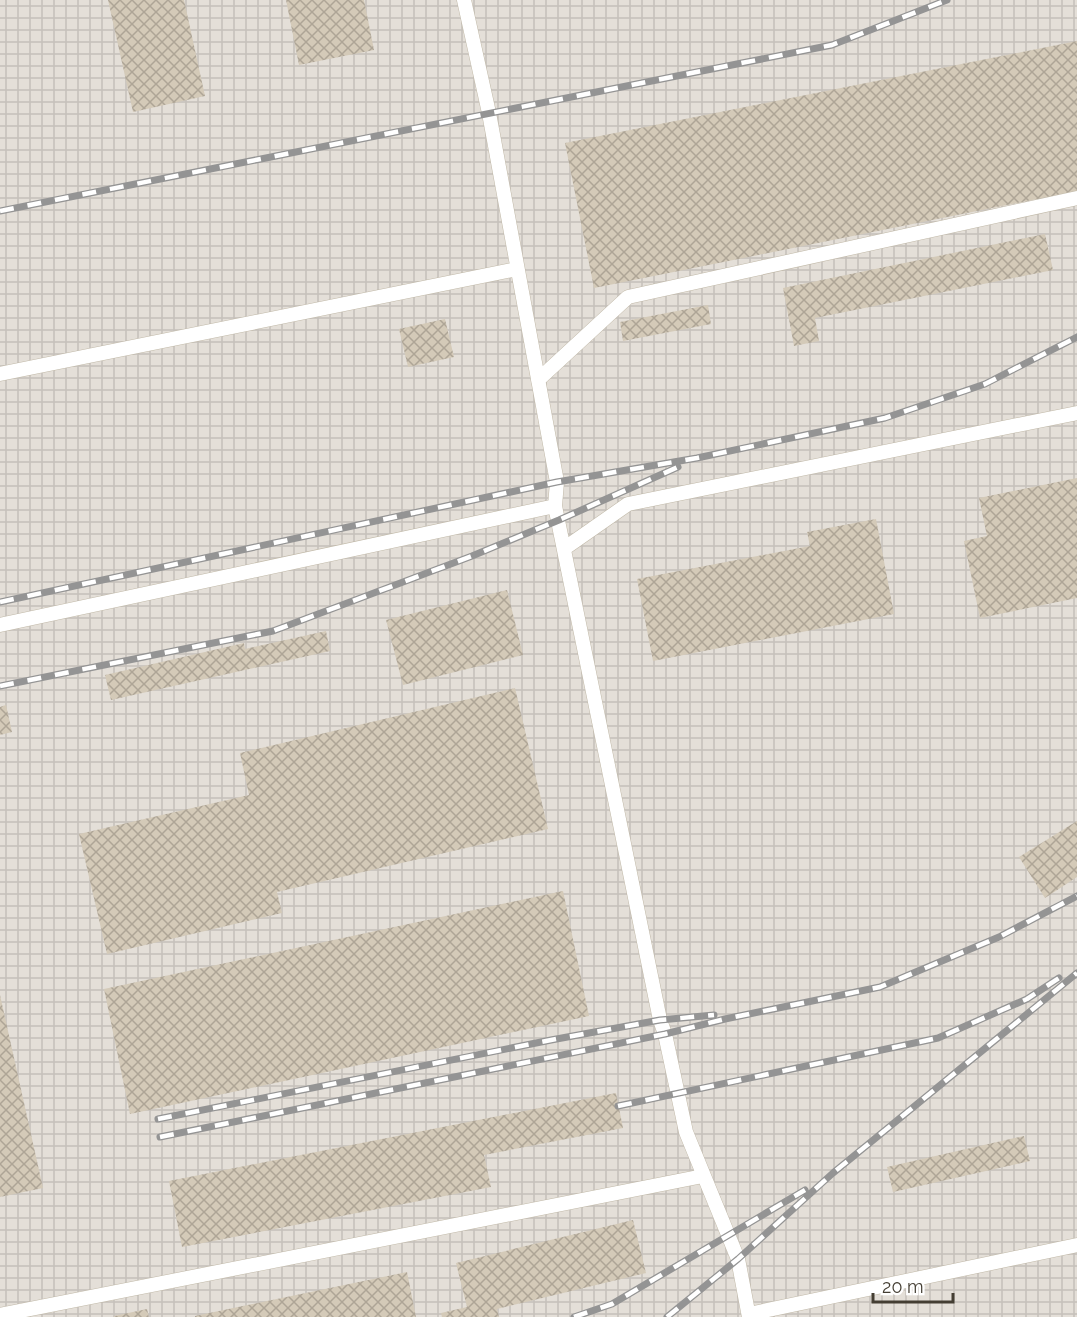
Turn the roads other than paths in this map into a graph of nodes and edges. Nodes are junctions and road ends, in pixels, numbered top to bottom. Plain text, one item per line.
1 (464, 0) edge
2 (1077, 198) edge
3 (517, 269) junction
4 (0, 374) edge
5 (538, 380) junction
6 (1077, 412) edge
7 (555, 506) junction
8 (565, 548) junction
9 (0, 625) edge
10 (703, 1176) junction
11 (1077, 1245) edge
12 (0, 1315) edge
13 (749, 1315) edge

1 - 3 lane
2 - 5 lane
3 - 4 lane
3 - 5 lane
5 - 7 lane
6 - 8 lane
7 - 8 lane
7 - 9 lane
8 - 10 lane
10 - 12 lane
10 - 13 lane
11 - 13 lane

